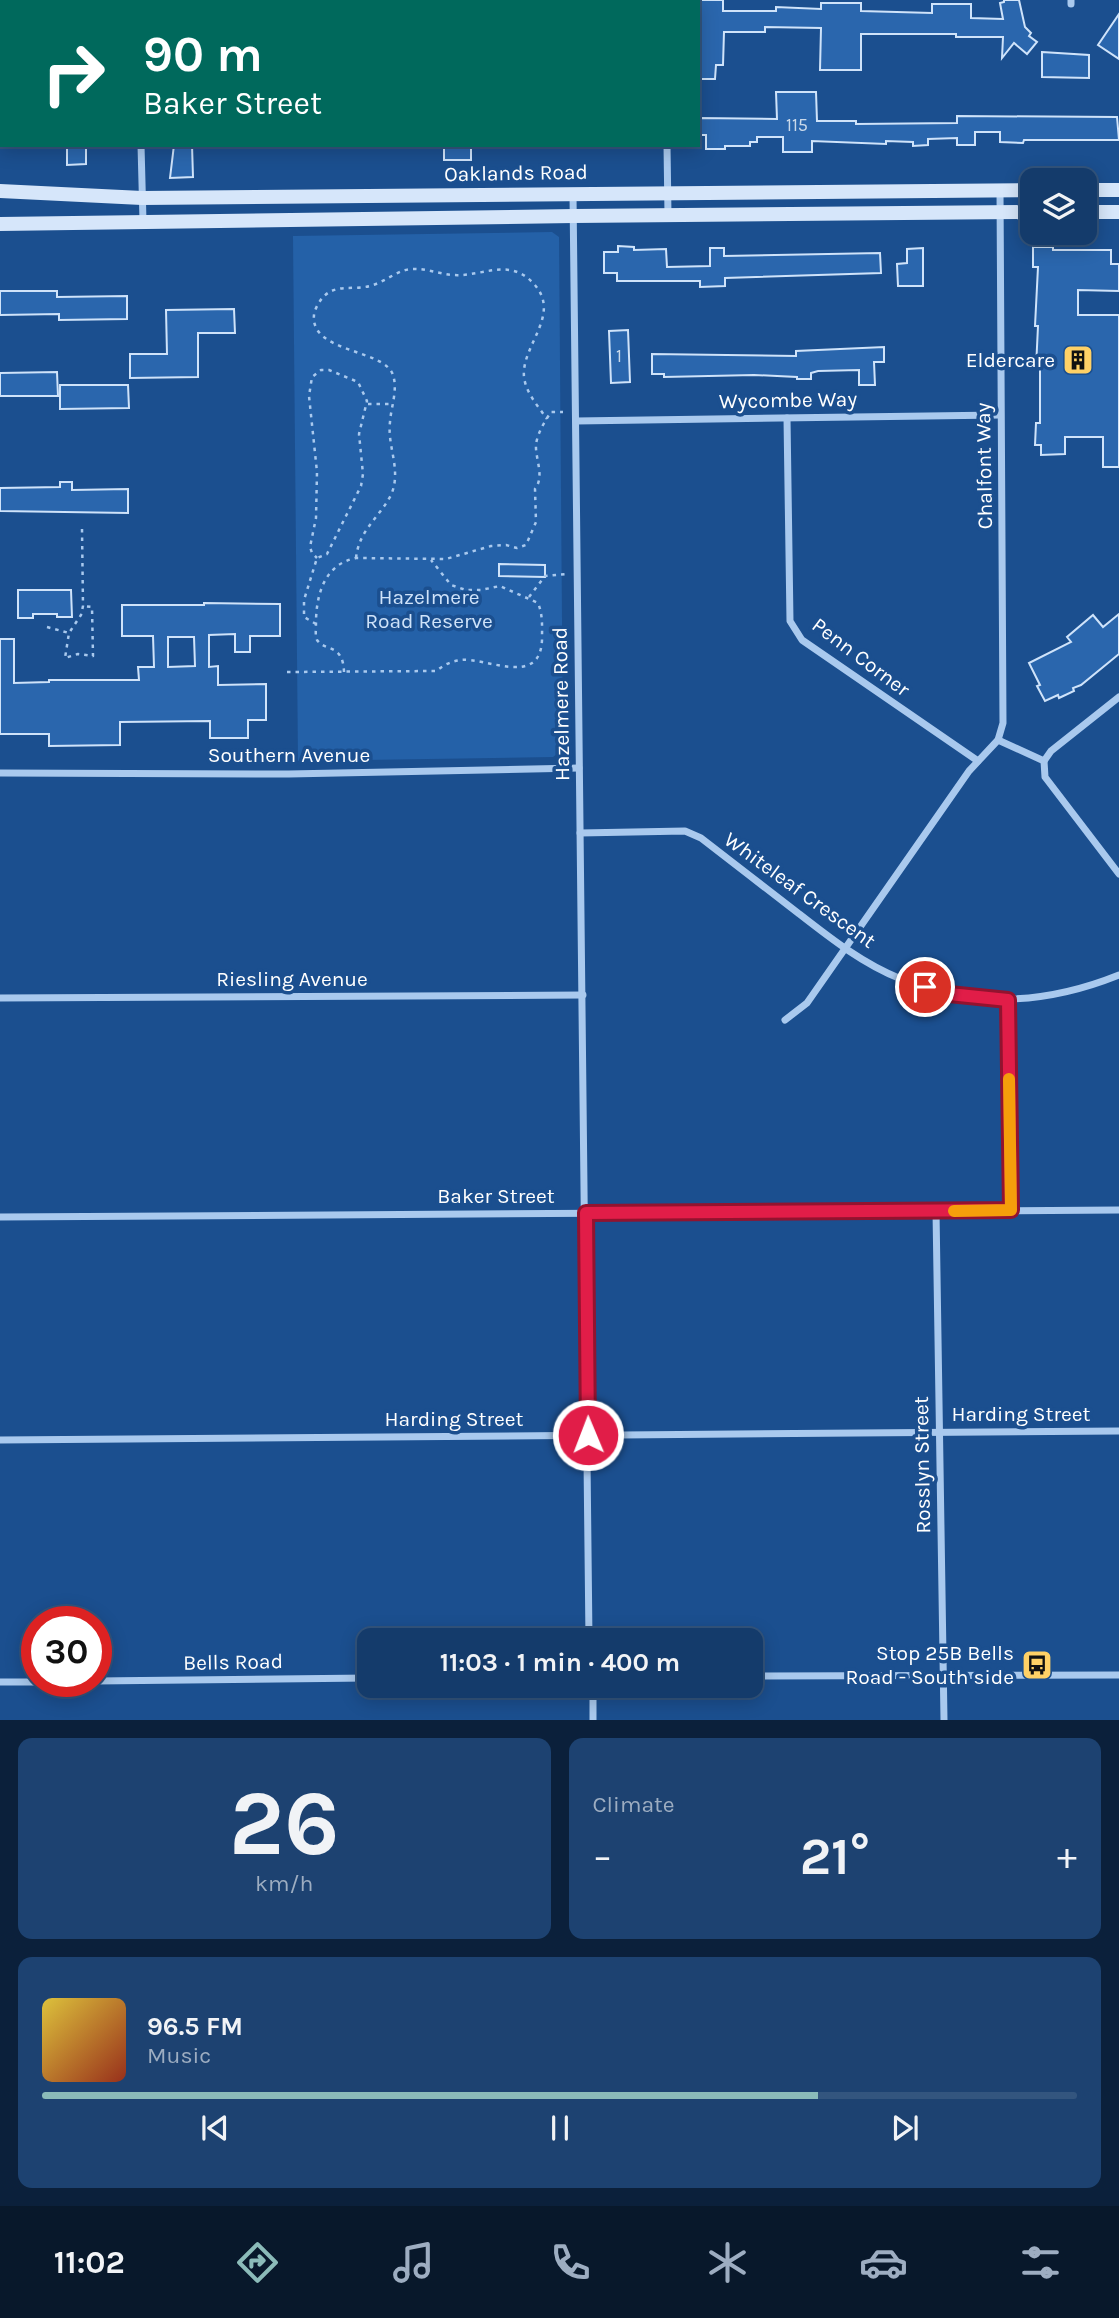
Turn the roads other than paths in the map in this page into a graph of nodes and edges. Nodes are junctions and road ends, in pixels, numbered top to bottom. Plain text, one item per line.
1 (141, 147) edge
2 (667, 147) edge
3 (1000, 190) junction
4 (1020, 190) edge
5 (1097, 190) edge
6 (1119, 190) edge
7 (0, 191) edge
8 (667, 193) junction
9 (573, 194) junction
10 (142, 198) junction
11 (1000, 212) junction
12 (1020, 212) edge
13 (1097, 212) edge
14 (1119, 212) edge
15 (668, 215) junction
16 (574, 216) junction
17 (142, 221) junction
18 (0, 224) edge
19 (1000, 415) junction
20 (787, 418) junction
21 (576, 421) junction
22 (1119, 697) edge
23 (998, 740) junction
24 (978, 761) junction
25 (1044, 761) junction
26 (579, 768) junction
27 (0, 773) edge
28 (580, 833) junction
29 (1119, 874) edge
30 (844, 949) junction
31 (1119, 975) edge
32 (583, 995) junction
33 (0, 998) edge
34 (1008, 1000) junction
35 (785, 1020) dead end
36 (1011, 1210) junction
37 (1119, 1210) edge
38 (936, 1211) junction
39 (586, 1213) junction
40 (0, 1217) edge
41 (1119, 1431) edge
42 (939, 1432) junction
43 (588, 1435) junction
44 (0, 1440) edge
45 (589, 1628) edge
46 (944, 1674) junction
47 (1119, 1675) edge
48 (763, 1676) edge
49 (357, 1678) edge
50 (112, 1681) edge
51 (0, 1682) edge
52 (21, 1682) edge
53 (593, 1698) edge
54 (593, 1720) edge
55 (944, 1720) edge

1 - 10 street
2 - 8 street
3 - 4 main road, Oaklands Road
3 - 8 main road, Oaklands Road
3 - 11 street, Chalfont Way
5 - 6 main road
7 - 10 main road, Oaklands Road
8 - 9 main road, Oaklands Road
8 - 15 street
9 - 10 main road, Oaklands Road
9 - 16 street, Hazelmere Road
10 - 17 street
11 - 12 main road, Oaklands Road
11 - 15 main road, Oaklands Road
11 - 19 street, Chalfont Way
13 - 14 main road
15 - 16 main road, Oaklands Road
16 - 17 main road, Oaklands Road
16 - 21 street, Hazelmere Road
17 - 18 main road, Oaklands Road
19 - 20 street, Wycombe Way
19 - 23 street, Chalfont Way
20 - 21 street, Wycombe Way
20 - 24 street, Penn Corner
21 - 26 street, Hazelmere Road
22 - 25 street
23 - 24 street
23 - 25 street
24 - 30 street
25 - 29 street
26 - 27 street, Southern Avenue
26 - 28 street, Hazelmere Road
28 - 30 street, Whiteleaf Crescent
28 - 32 street, Hazelmere Road
30 - 34 street, Whiteleaf Crescent
30 - 35 street
31 - 34 street, Whiteleaf Crescent
32 - 33 street, Riesling Avenue
32 - 39 street, Hazelmere Road
34 - 36 street
36 - 37 street, Baker Street
36 - 38 street, Baker Street
38 - 39 street, Baker Street
38 - 42 street, Rosslyn Street
39 - 40 street, Baker Street
39 - 43 street, Hazelmere Road
41 - 42 street, Harding Street
42 - 43 street, Harding Street
42 - 46 street, Rosslyn Street
43 - 44 street, Harding Street
43 - 45 street, Hazelmere Road
46 - 47 street
46 - 48 street
46 - 55 street, Rosslyn Street
49 - 50 street, Bells Road
51 - 52 street
53 - 54 street

